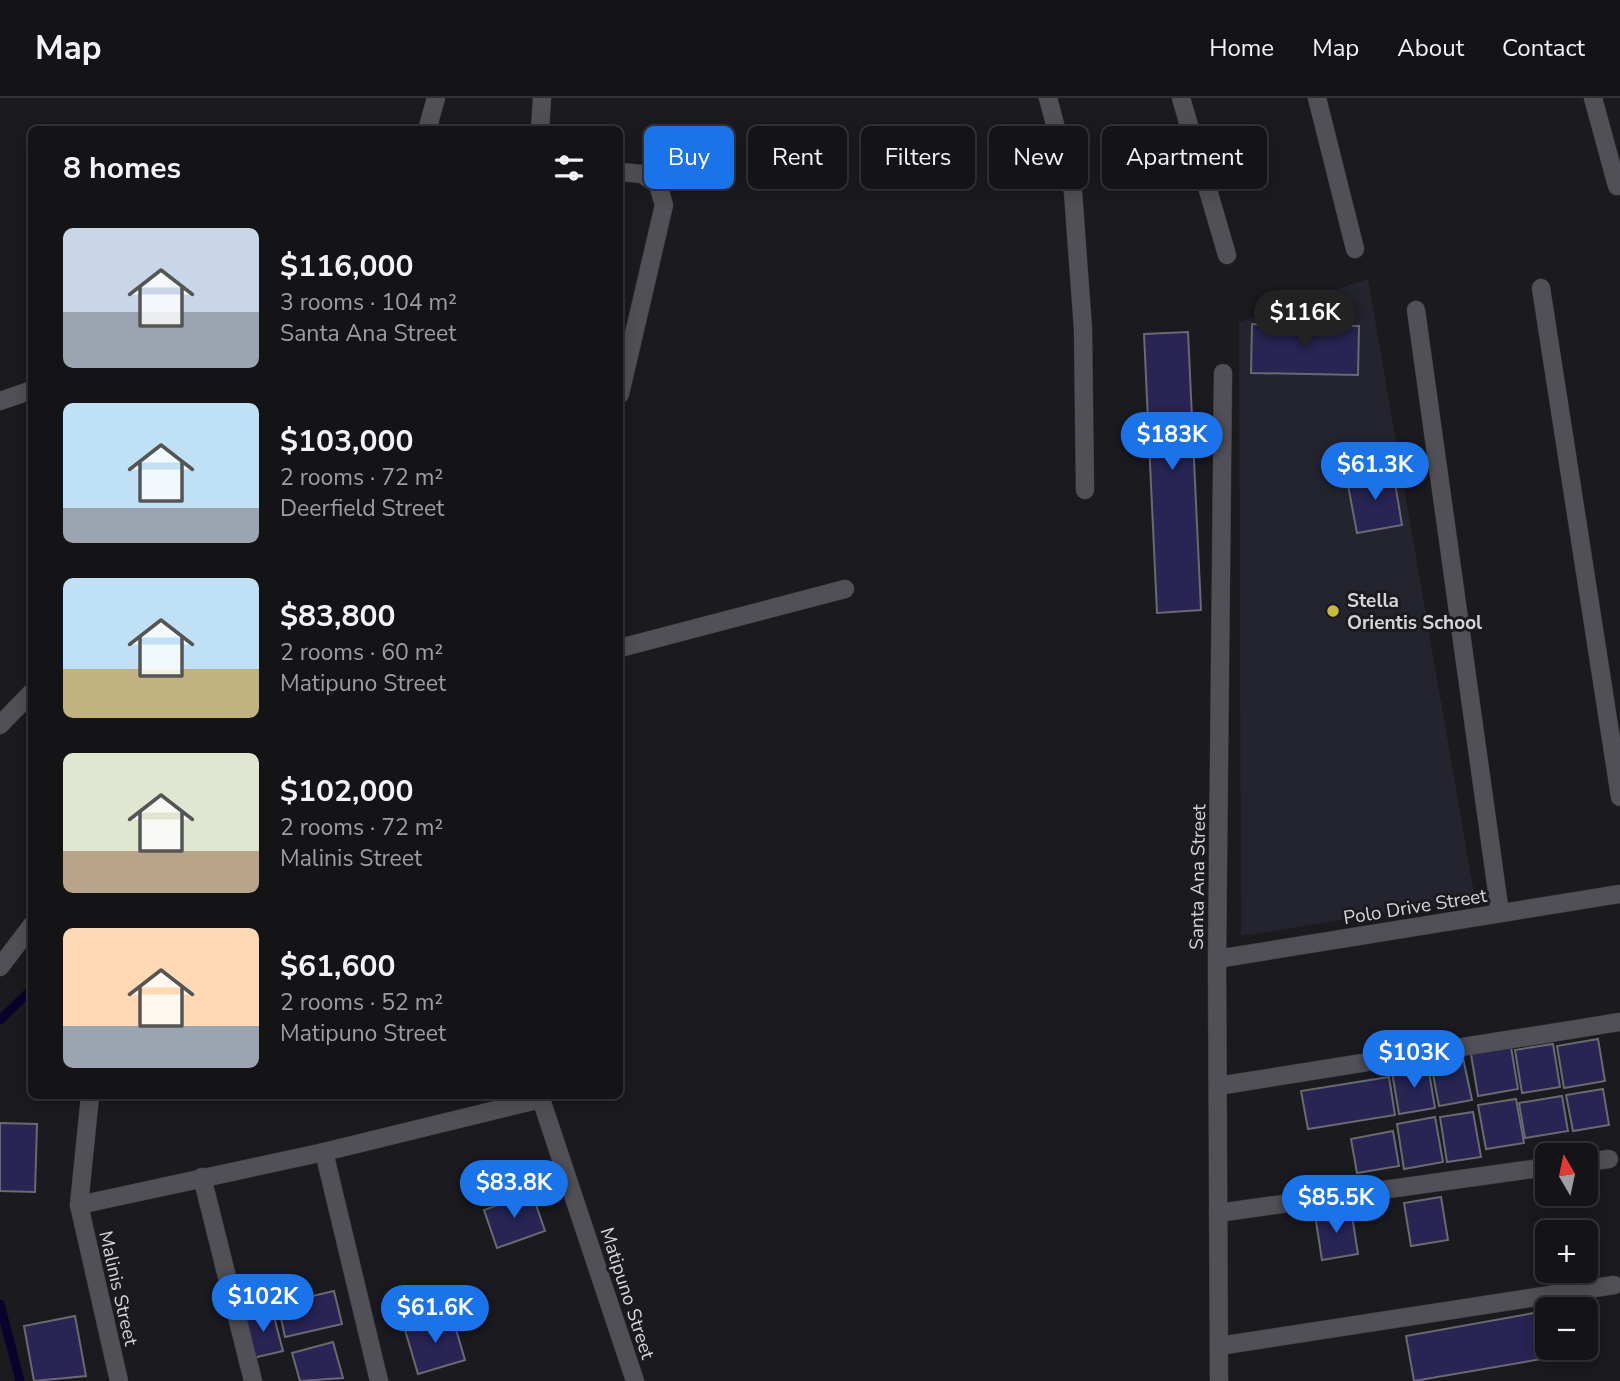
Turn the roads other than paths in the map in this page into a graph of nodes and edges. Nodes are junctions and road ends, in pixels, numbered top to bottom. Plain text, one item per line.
1 (436, 98) edge
2 (542, 98) edge
3 (1048, 98) edge
4 (1181, 98) edge
5 (1317, 98) edge
6 (1593, 98) edge
7 (428, 126) edge
8 (540, 126) edge
9 (623, 172) edge
10 (1613, 188) edge
11 (1355, 249) dead end
12 (1227, 255) dead end
13 (1541, 288) dead end
14 (1416, 310) dead end
15 (1223, 373) dead end
16 (623, 381) edge
17 (28, 391) edge
18 (0, 401) edge
19 (1085, 490) dead end
20 (845, 589) dead end
21 (623, 647) edge
22 (28, 696) edge
23 (0, 725) edge
24 (1620, 797) edge
25 (1620, 894) edge
26 (1500, 913) junction
27 (28, 930) edge
28 (1217, 959) junction
29 (0, 967) edge
30 (1620, 1022) edge
31 (1217, 1086) junction
32 (90, 1099) edge
33 (533, 1099) edge
34 (542, 1099) edge
35 (324, 1152) junction
36 (1609, 1158) dead end
37 (1598, 1160) edge
38 (1535, 1169) edge
39 (202, 1177) junction
40 (79, 1205) junction
41 (1218, 1213) junction
42 (1614, 1285) dead end
43 (1219, 1346) junction
44 (119, 1381) edge
45 (253, 1381) edge
46 (379, 1381) edge
47 (635, 1381) edge
48 (1219, 1381) edge

1 - 7 street
2 - 8 street
3 - 19 street
4 - 12 street
5 - 11 street
6 - 10 street
9 - 16 street
13 - 24 street
14 - 26 street
15 - 28 street, Santa Ana Street
17 - 18 street
20 - 21 street
22 - 23 street
25 - 26 street, Polo Drive Street
26 - 28 street, Polo Drive Street
27 - 29 street
28 - 31 street, Santa Ana Street
30 - 31 street
31 - 41 street, Santa Ana Street
32 - 40 street, Malinis Street
33 - 35 street
34 - 47 street, Matipuno Street
35 - 39 street
35 - 46 street
36 - 37 street
38 - 41 street
39 - 40 street
39 - 45 street
40 - 44 street, Malinis Street
41 - 43 street, Santa Ana Street
42 - 43 street
43 - 48 street, Santa Ana Street

